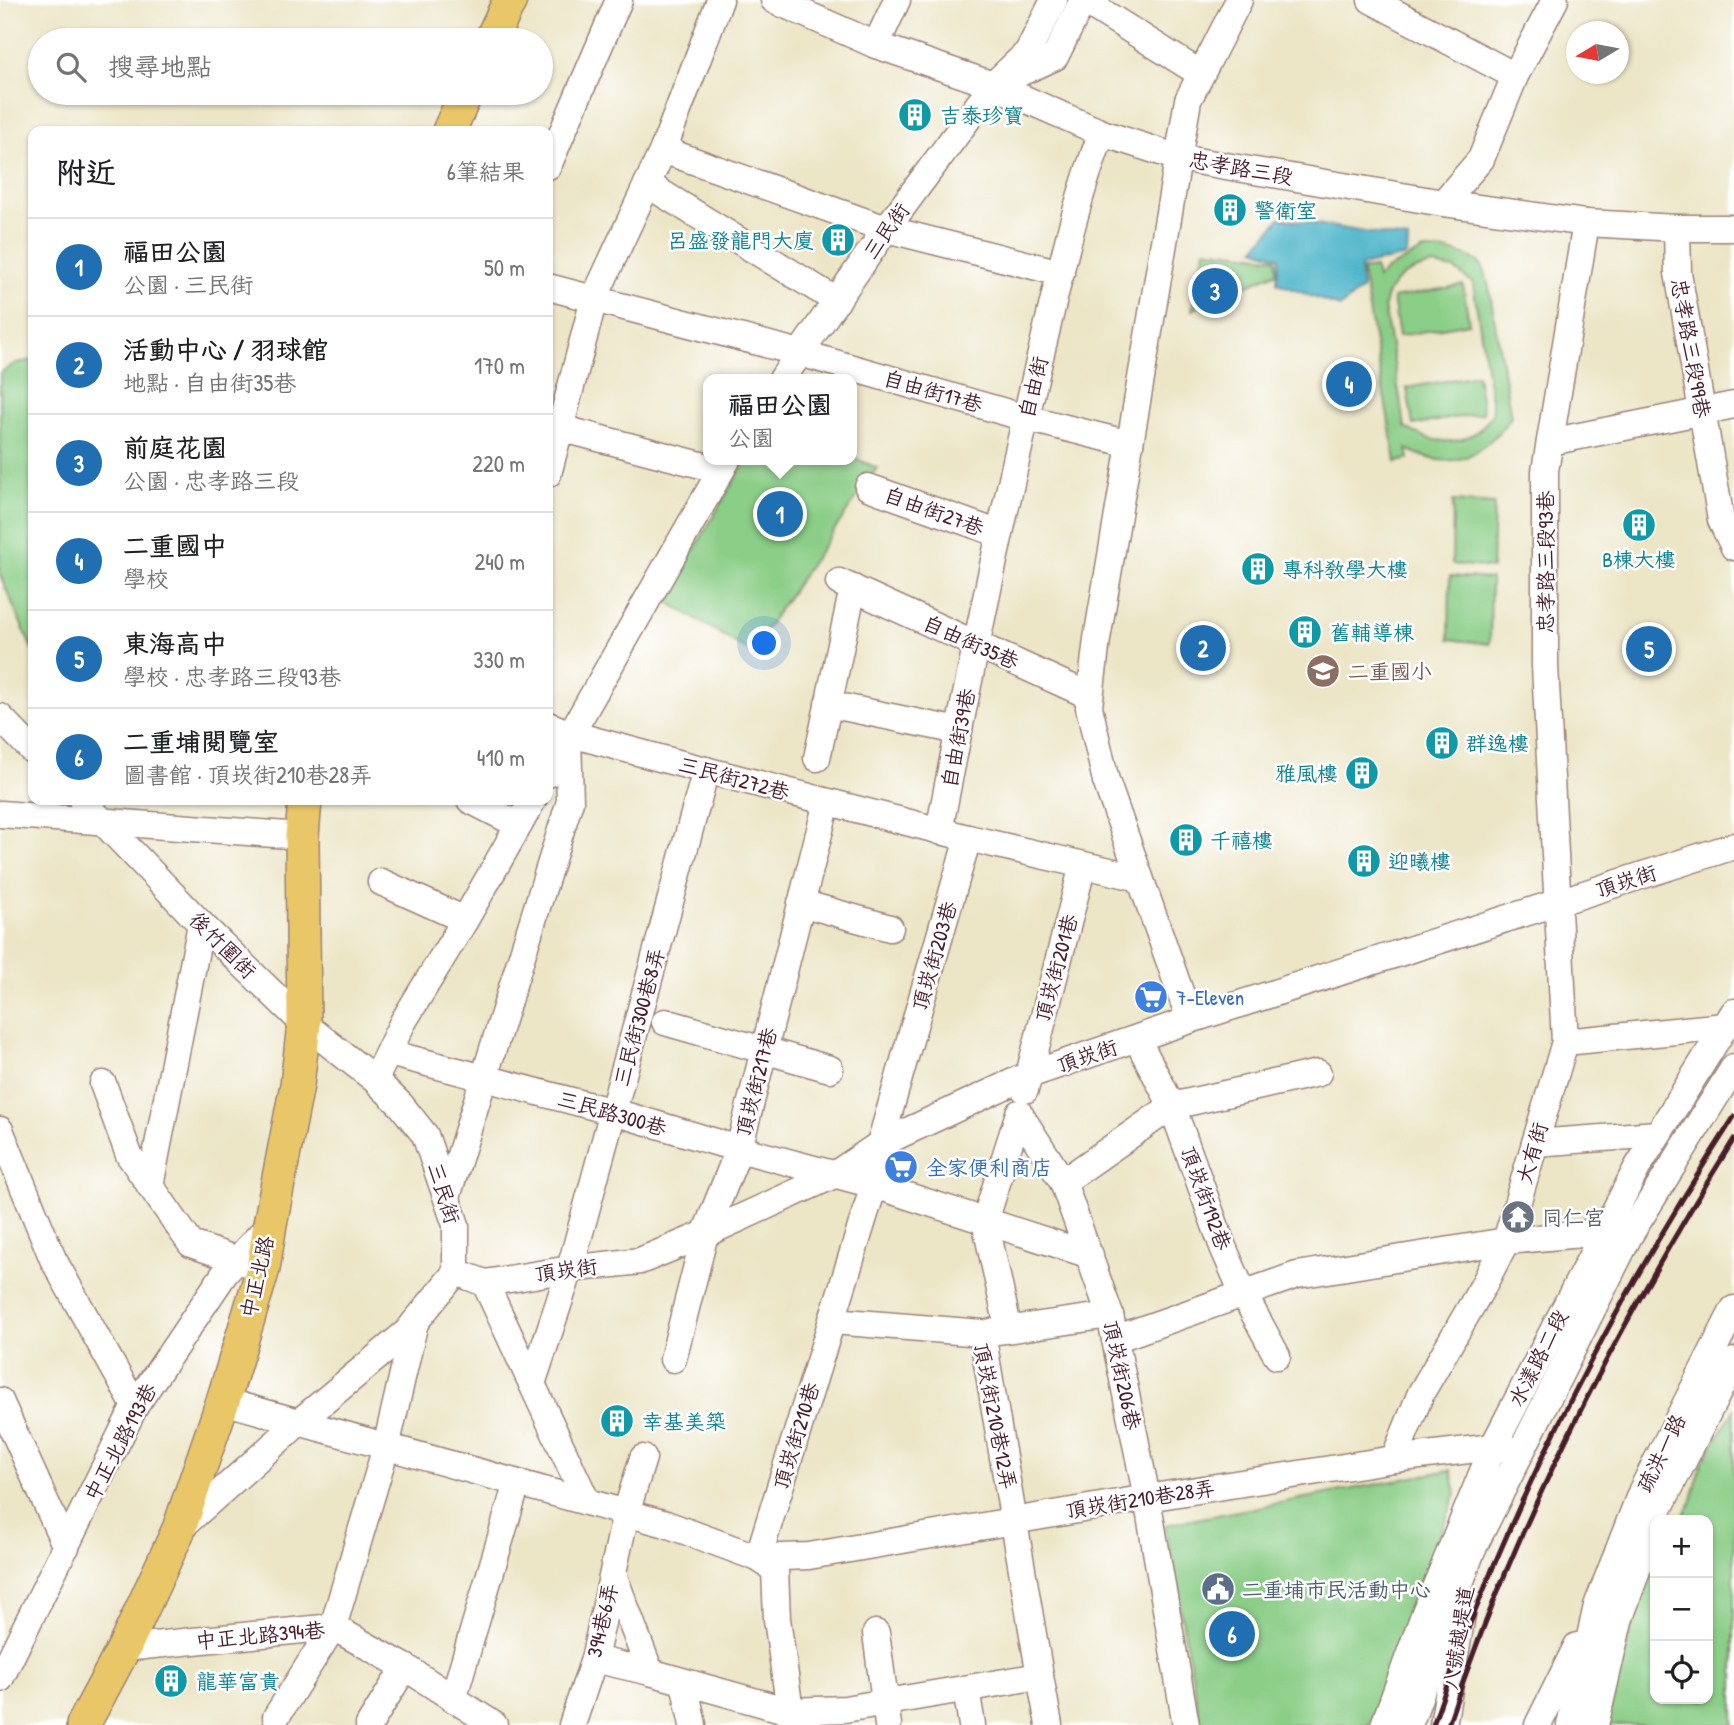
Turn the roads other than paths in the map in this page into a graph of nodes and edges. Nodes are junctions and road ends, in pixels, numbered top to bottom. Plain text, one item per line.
1 (510, 0) edge
2 (620, 0) edge
3 (720, 0) edge
4 (774, 0) edge
5 (897, 0) edge
6 (1054, 0) edge
7 (1083, 0) edge
8 (1239, 0) edge
9 (1555, 0) edge
10 (1381, 2) edge
11 (497, 28) edge
12 (876, 44) junction
13 (1202, 74) junction
14 (1515, 76) junction
15 (993, 85) junction
16 (461, 105) edge
17 (451, 126) edge
18 (1102, 133) junction
19 (663, 150) junction
20 (553, 154) edge
21 (1179, 158) junction
22 (647, 184) junction
23 (1443, 203) junction
24 (1586, 223) junction
25 (1677, 228) junction
26 (1734, 228) edge
27 (886, 229) junction
28 (1061, 273) junction
29 (553, 288) edge
30 (594, 299) junction
31 (837, 301) junction
32 (800, 353) junction
33 (785, 374) edge
34 (1734, 405) edge
35 (1702, 410) junction
36 (1026, 418) junction
37 (560, 428) junction
38 (1550, 442) junction
39 (1130, 444) junction
40 (553, 455) edge
41 (703, 460) edge
42 (724, 465) edge
43 (868, 487) dead end
44 (1000, 534) junction
45 (1734, 547) edge
46 (976, 644) junction
47 (1090, 696) junction
48 (828, 704) junction
49 (0, 717) edge
50 (562, 732) edge
51 (959, 732) junction
52 (28, 746) edge
53 (817, 758) dead end
54 (553, 759) edge
55 (706, 770) junction
56 (827, 802) junction
57 (87, 805) edge
58 (305, 805) edge
59 (480, 805) edge
60 (530, 805) edge
61 (0, 814) edge
62 (104, 822) junction
63 (519, 825) junction
64 (939, 831) junction
65 (302, 836) junction
66 (968, 838) junction
67 (1733, 851) edge
68 (1083, 865) junction
69 (1140, 878) junction
70 (381, 882) dead end
71 (801, 903) junction
72 (1557, 904) junction
73 (465, 920) junction
74 (201, 924) junction
75 (890, 928) dead end
76 (1730, 1019) edge
77 (1190, 1020) junction
78 (665, 1022) dead end
79 (304, 1024) junction
80 (1137, 1039) junction
81 (1565, 1042) junction
82 (764, 1050) junction
83 (389, 1054) junction
84 (1734, 1067) edge
85 (831, 1069) dead end
86 (1318, 1073) dead end
87 (1028, 1076) junction
88 (374, 1079) junction
89 (485, 1079) junction
90 (103, 1084) dead end
91 (1172, 1106) junction
92 (614, 1112) junction
93 (1019, 1113) junction
94 (0, 1129) edge
95 (1657, 1134) junction
96 (1535, 1143) junction
97 (880, 1144) junction
98 (738, 1149) junction
99 (834, 1175) junction
100 (1063, 1182) junction
101 (874, 1185) junction
102 (150, 1186) junction
103 (447, 1197) junction
104 (985, 1221) junction
105 (1602, 1232) junction
106 (705, 1234) junction
107 (1506, 1241) junction
108 (1090, 1255) junction
109 (251, 1264) junction
110 (570, 1269) junction
111 (456, 1272) junction
112 (485, 1283) junction
113 (1243, 1293) junction
114 (1734, 1309) edge
115 (415, 1321) junction
116 (833, 1321) junction
117 (1007, 1322) dead end
118 (1113, 1327) junction
119 (982, 1334) junction
120 (1277, 1356) dead end
121 (673, 1359) dead end
122 (1734, 1361) edge
123 (532, 1384) junction
124 (0, 1401) edge
125 (223, 1401) junction
126 (135, 1406) junction
127 (298, 1423) junction
128 (386, 1447) junction
129 (1493, 1447) junction
130 (1521, 1451) junction
131 (643, 1458) dead end
132 (1394, 1460) junction
133 (517, 1483) junction
134 (1147, 1498) junction
135 (587, 1502) junction
136 (626, 1513) junction
137 (1014, 1520) junction
138 (179, 1529) junction
139 (66, 1547) junction
140 (1472, 1550) junction
141 (758, 1559) junction
142 (612, 1574) junction
143 (1597, 1606) junction
144 (333, 1627) junction
145 (876, 1633) dead end
146 (124, 1648) junction
147 (594, 1659) junction
148 (405, 1667) junction
149 (649, 1672) junction
150 (1040, 1675) junction
151 (0, 1679) edge
152 (684, 1682) junction
153 (967, 1689) junction
154 (453, 1699) junction
155 (886, 1714) edge
156 (276, 1717) dead end
157 (790, 1718) edge
158 (490, 1724) edge
159 (83, 1725) edge
160 (369, 1725) edge
161 (572, 1725) edge
162 (693, 1725) edge
163 (972, 1725) edge
164 (1049, 1725) edge
165 (1186, 1725) edge
166 (1384, 1725) edge
167 (1409, 1725) edge
168 (1443, 1725) edge
169 (1538, 1725) edge
170 (1570, 1725) edge
171 (1595, 1725) edge

1 - 11 main road
2 - 20 street
3 - 19 street
4 - 12 street, 忠孝路三段
5 - 12 street
6 - 15 street, 三民街
7 - 13 street
7 - 15 street, 三民街
8 - 13 street
9 - 14 street
10 - 14 street
12 - 15 street, 忠孝路三段
13 - 21 street
14 - 23 street
15 - 18 street, 忠孝路三段
15 - 27 street, 三民街
16 - 17 main road
18 - 21 street, 忠孝路三段
18 - 28 street, 自由街
19 - 22 street
19 - 27 street
21 - 23 street, 忠孝路三段
21 - 39 street
22 - 30 street
22 - 31 street
23 - 24 street, 忠孝路三段
24 - 25 street, 忠孝路三段
24 - 38 street, 忠孝路三段93巷
25 - 26 street, 忠孝路三段
25 - 35 street, 忠孝路三段99巷
27 - 28 street
27 - 31 street, 三民街
28 - 36 street, 自由街
29 - 30 street, 自由街17巷
30 - 32 street, 自由街17巷
30 - 37 street
31 - 32 street, 三民街
32 - 33 street, 三民街
32 - 36 street, 自由街17巷
34 - 35 street
35 - 38 street
35 - 45 street, 忠孝路三段99巷
36 - 39 street, 自由街17巷
36 - 44 street, 自由街
37 - 40 street
37 - 41 street
38 - 72 street, 忠孝路三段93巷
39 - 47 street
42 - 50 street
43 - 44 street, 自由街27巷
44 - 46 street, 自由街
46 - 47 street, 自由街35巷
46 - 48 street, 自由街35巷
46 - 51 street, 自由街39巷
47 - 69 street
48 - 51 street
48 - 53 street, 自由街35巷
49 - 52 street
50 - 54 street
50 - 55 street, 三民街272巷
50 - 89 street
51 - 64 street, 自由街39巷
55 - 56 street, 三民街272巷
55 - 92 street, 三民街300巷8弄
56 - 64 street, 三民街272巷
56 - 71 street, 頂崁街217巷
57 - 62 street, 後竹圍街
58 - 65 main road, 中正北路
59 - 63 street
60 - 63 street
61 - 62 street
62 - 65 street
62 - 74 street, 後竹圍街
63 - 73 street
64 - 66 street
65 - 79 main road, 中正北路
66 - 68 street
66 - 97 street, 頂崁街203巷
67 - 72 street, 頂崁街
68 - 69 street
68 - 87 street, 頂崁街201巷
69 - 77 street
70 - 73 street
71 - 75 street
71 - 82 street, 頂崁街217巷
72 - 77 street, 頂崁街
72 - 81 street, 大有街
73 - 83 street
74 - 79 street, 後竹圍街
74 - 102 street
76 - 81 street
76 - 95 street, 水漾路二段
77 - 80 street, 頂崁街
78 - 82 street
79 - 88 street, 後竹圍街
79 - 109 main road, 中正北路
80 - 87 street, 頂崁街
80 - 91 street, 頂崁街192巷
81 - 96 street, 大有街
82 - 85 street
82 - 98 street, 頂崁街217巷
83 - 88 street
83 - 89 street, 三民路300巷
84 - 130 street, 水漾路二段
86 - 91 street
87 - 93 street, 頂崁街201巷
87 - 97 street, 頂崁街
88 - 103 street, 三民街
89 - 92 street, 三民路300巷
89 - 103 street
90 - 102 street
91 - 100 street
91 - 113 street, 頂崁街192巷
92 - 98 street, 三民路300巷
92 - 110 street, 三民街300巷8弄
93 - 100 street, 頂崁街206巷
93 - 104 street, 頂崁街201巷
94 - 126 street
95 - 96 street
95 - 105 street, 水漾路二段
96 - 107 street, 大有街
97 - 99 street, 頂崁街
97 - 101 street, 頂崁街210巷
98 - 99 street, 三民路300巷
98 - 106 street, 頂崁街217巷
99 - 101 street, 三民路300巷
99 - 106 street, 頂崁街
100 - 108 street, 頂崁街206巷
101 - 104 street, 三民路300巷
101 - 116 street, 頂崁街210巷
102 - 109 street
103 - 111 street, 三民街
104 - 108 street, 三民路300巷
104 - 117 street
105 - 107 street
105 - 129 street, 水漾路二段
106 - 110 street, 頂崁街
106 - 121 street, 頂崁街217巷
107 - 113 street
107 - 132 street, 大有街
108 - 118 street, 頂崁街206巷
109 - 125 main road, 中正北路
109 - 126 street, 中正北路193巷
110 - 112 street, 頂崁街
110 - 123 street, 三民街300巷8弄
111 - 112 street
111 - 115 street
112 - 123 street
113 - 118 street
113 - 120 street, 頂崁街192巷
114 - 143 street, 疏洪一路
115 - 127 street
115 - 128 street
116 - 119 street, 頂崁街210巷12弄
116 - 141 street, 頂崁街210巷
118 - 119 street
118 - 134 street, 頂崁街206巷
119 - 137 street, 頂崁街210巷12弄
122 - 171 street, 疏洪一路
123 - 135 street
124 - 139 street
125 - 127 street
125 - 138 main road, 中正北路
126 - 139 street, 中正北路193巷
127 - 128 street
127 - 138 street
128 - 133 street
128 - 144 street
129 - 130 street, 頂崁街210巷28弄
129 - 132 street, 頂崁街210巷28弄
129 - 166 street, 水漾路二段
130 - 140 street, 水漾路二段
131 - 136 street, 394巷6弄
132 - 134 street, 頂崁街210巷28弄
133 - 135 street
133 - 154 street
134 - 137 street, 頂崁街210巷28弄
134 - 165 street, 頂崁街206巷
135 - 136 street
136 - 141 street
136 - 142 street, 394巷6弄
137 - 141 street, 頂崁街210巷28弄
137 - 150 street, 頂崁街210巷12弄
138 - 146 main road, 中正北路
139 - 151 street, 中正北路193巷
140 - 167 street, 水漾路二段
140 - 168 street, 八號越堤道
141 - 157 street
142 - 147 street, 394巷6弄
142 - 149 street
143 - 169 street
143 - 170 street, 疏洪一路
144 - 146 street, 中正北路394巷
144 - 148 street, 中正北路394巷
144 - 156 street
145 - 155 street
146 - 159 main road, 中正北路
147 - 149 street
147 - 161 street, 394巷6弄
148 - 154 street, 中正北路394巷
148 - 160 street
149 - 152 street
150 - 153 street
150 - 164 street, 頂崁街210巷12弄
152 - 157 street
152 - 162 street
153 - 155 street
153 - 163 street
154 - 158 street, 中正北路394巷
155 - 157 street

